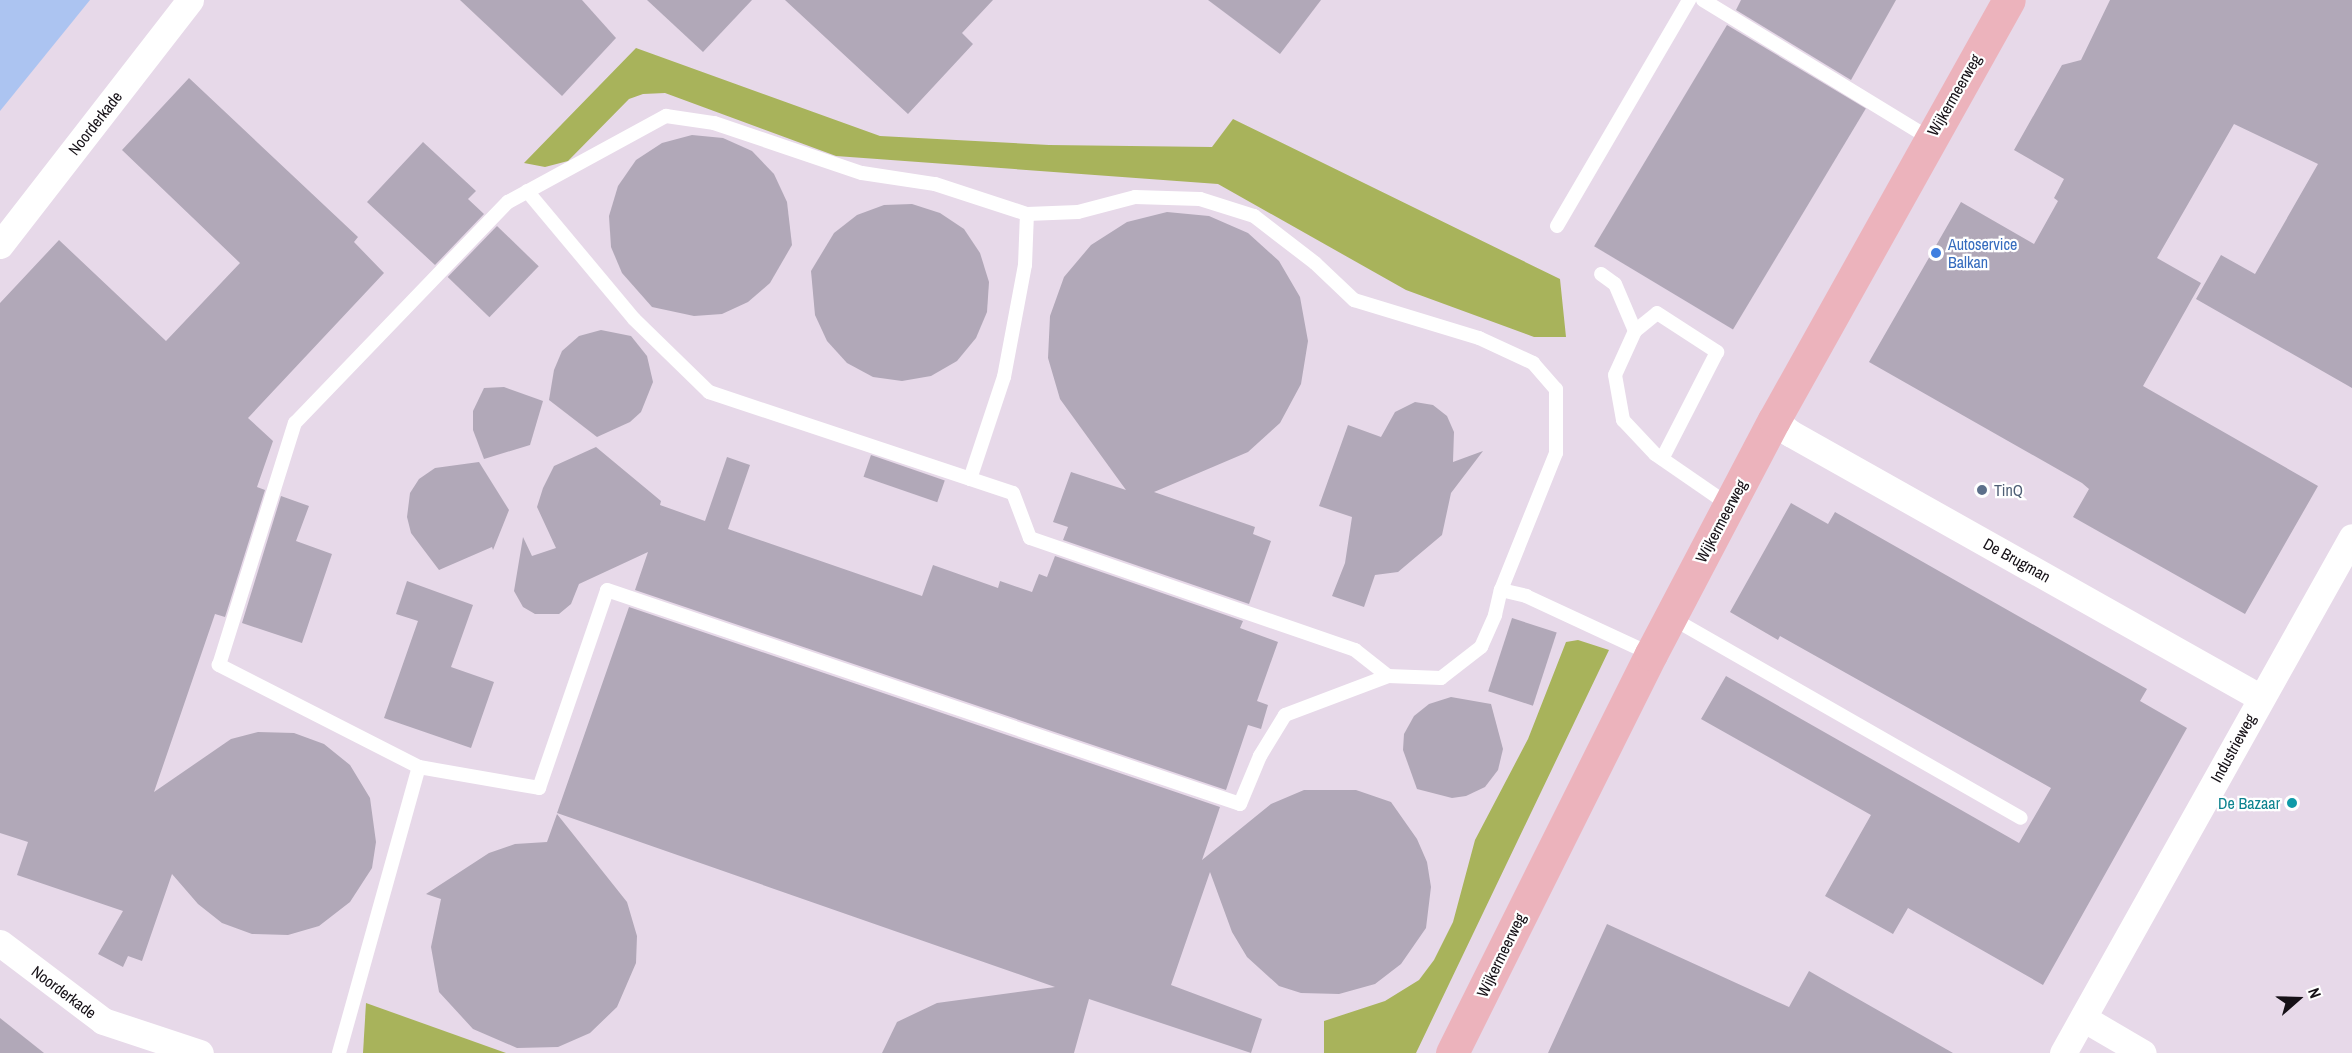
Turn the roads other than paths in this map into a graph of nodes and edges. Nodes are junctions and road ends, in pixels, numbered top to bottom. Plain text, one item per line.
1 (190, 0) edge
2 (1689, 0) edge
3 (1702, 0) edge
4 (2009, 0) edge
5 (1929, 138) junction
6 (527, 191) junction
7 (1027, 214) junction
8 (1557, 226) dead end
9 (0, 245) edge
10 (1601, 274) dead end
11 (1635, 331) junction
12 (1774, 420) junction
13 (1662, 459) junction
14 (970, 479) junction
15 (1729, 505) junction
16 (2352, 537) edge
17 (1501, 590) junction
18 (1670, 616) junction
19 (1651, 654) junction
20 (1388, 676) junction
21 (2261, 698) junction
22 (419, 767) junction
23 (2021, 818) dead end
24 (0, 943) edge
25 (2083, 1018) junction
26 (200, 1053) edge
27 (339, 1053) edge
28 (1452, 1053) edge
29 (2063, 1053) edge
30 (2143, 1053) edge

1 - 9 street, Noorderkade
2 - 8 lane
3 - 5 lane
4 - 5 main road, Wijkermeerweg
5 - 12 main road, Wijkermeerweg
6 - 7 lane
6 - 14 lane
6 - 22 lane
7 - 14 lane
7 - 17 lane
10 - 11 lane
11 - 13 lane
11 - 13 lane
12 - 15 main road, Wijkermeerweg
12 - 21 street, De Brugman
13 - 15 lane
14 - 20 lane
15 - 18 main road, Wijkermeerweg
16 - 21 street, Industrieweg
17 - 19 lane
17 - 20 lane
18 - 19 main road, Wijkermeerweg
18 - 23 lane
19 - 28 main road, Wijkermeerweg
20 - 22 lane
21 - 25 street, Industrieweg
22 - 27 lane
24 - 26 street, Noorderkade
25 - 29 street, Industrieweg
25 - 30 street

